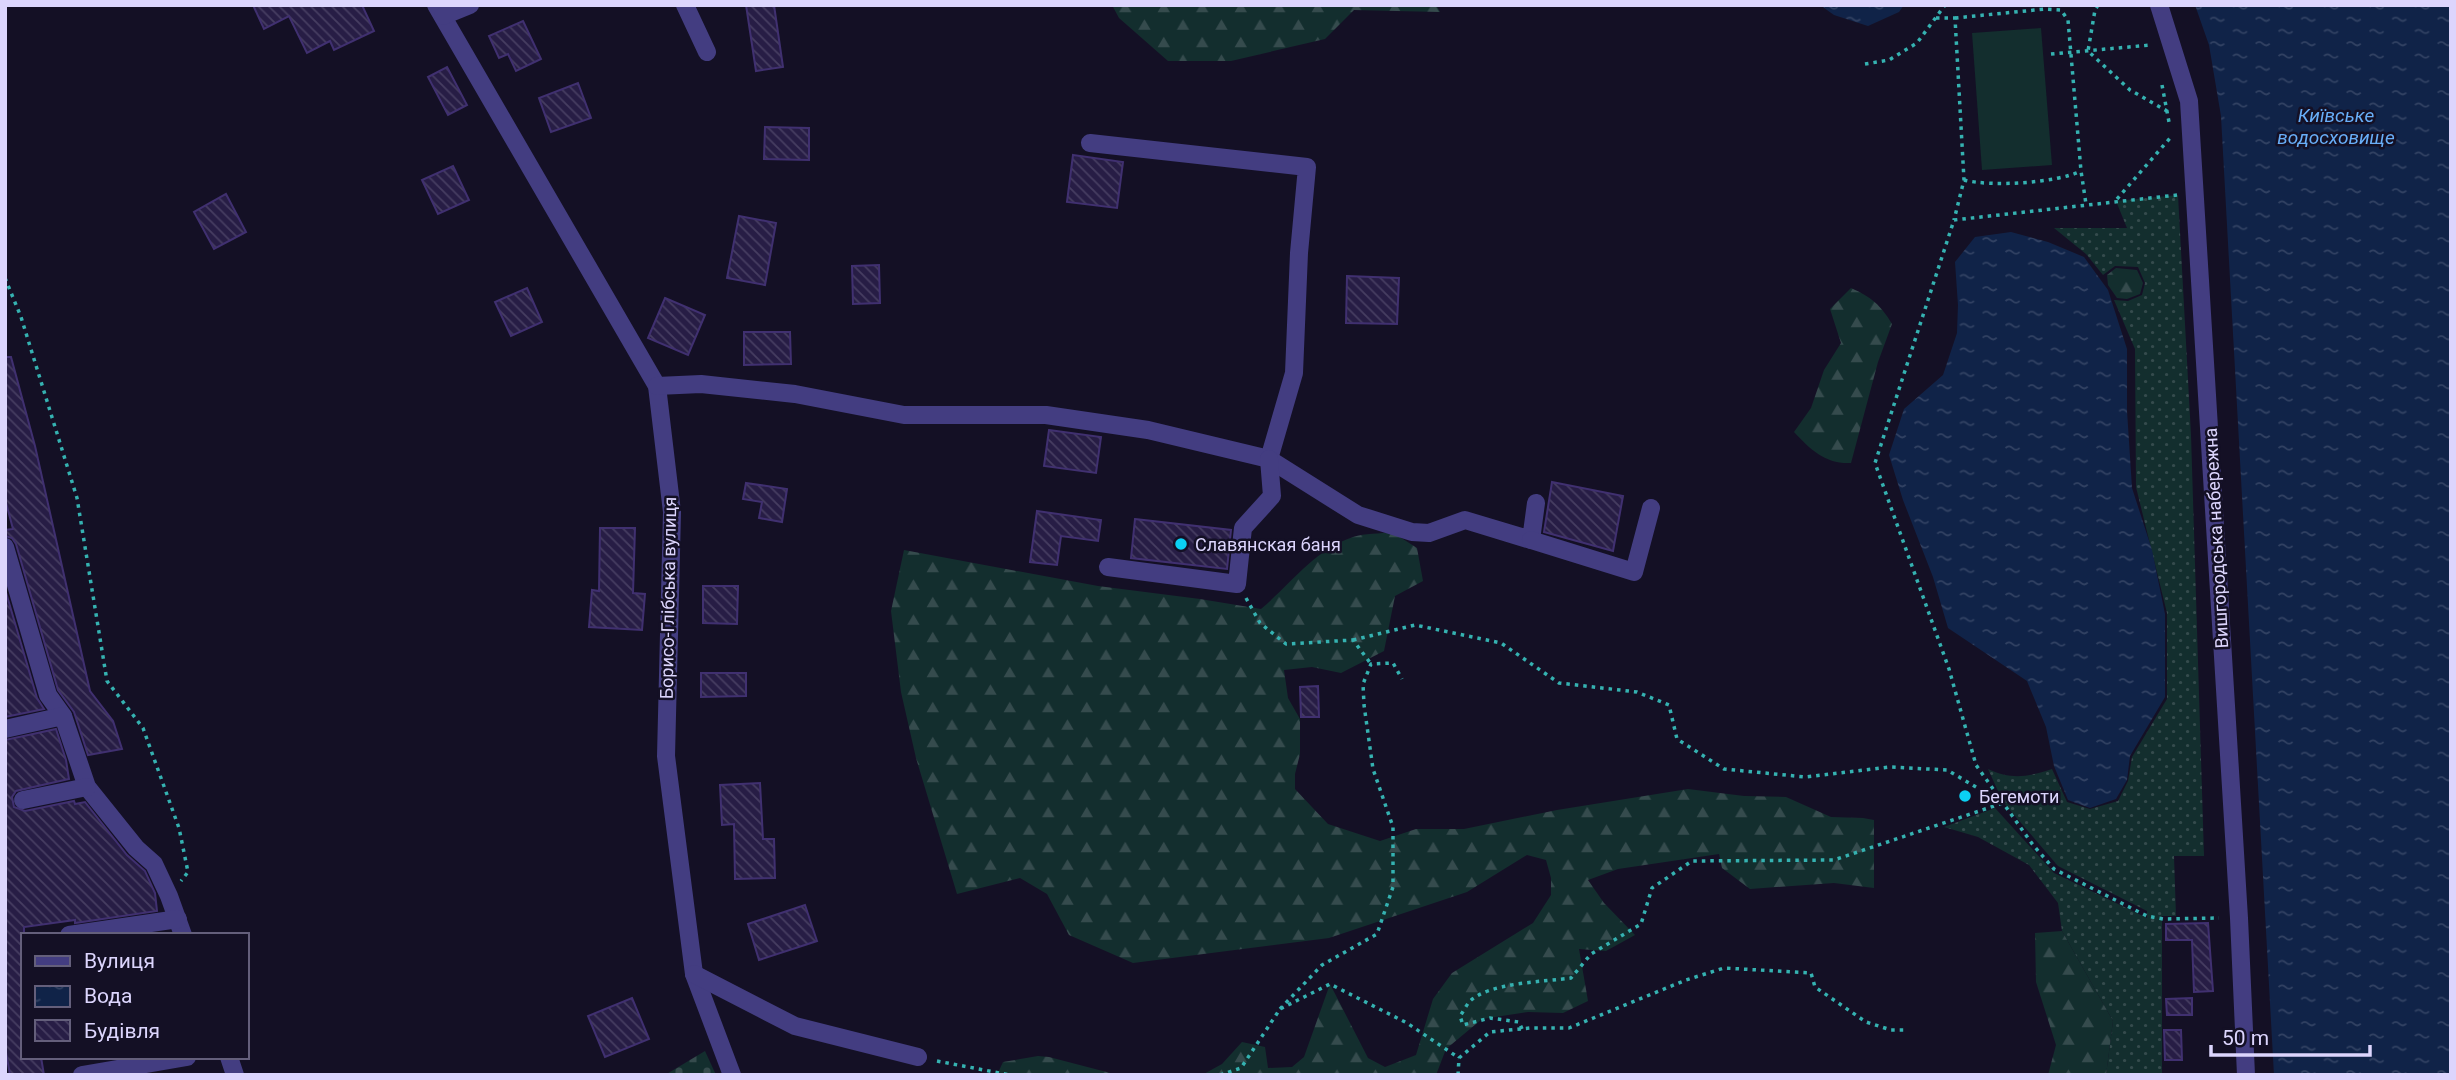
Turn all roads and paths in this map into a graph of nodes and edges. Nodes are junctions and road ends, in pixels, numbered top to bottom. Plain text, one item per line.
1 (471, 5) edge
2 (685, 5) edge
3 (1945, 5) edge
4 (2098, 5) edge
5 (2159, 5) edge
6 (2044, 7) edge
7 (440, 10) edge
8 (1936, 18) junction
9 (1955, 18) junction
10 (2153, 44) dead end
11 (2088, 51) junction
12 (707, 52) dead end
13 (2071, 52) junction
14 (2051, 54) dead end
15 (1865, 64) dead end
16 (2162, 85) dead end
17 (2167, 111) junction
18 (2171, 137) junction
19 (1090, 143) dead end
20 (2172, 149) dead end
21 (2081, 171) junction
22 (1964, 180) junction
23 (2185, 185) junction
24 (2178, 195) junction
25 (2116, 201) junction
26 (2086, 204) junction
27 (1954, 220) junction
28 (5, 278) edge
29 (657, 386) junction
30 (1269, 459) junction
31 (1536, 503) dead end
32 (1651, 508) dead end
33 (1531, 540) junction
34 (5, 547) edge
35 (1108, 567) dead end
36 (1237, 584) junction
37 (1353, 640) junction
38 (1371, 664) junction
39 (1402, 679) dead end
40 (64, 716) junction
41 (5, 729) edge
42 (87, 787) junction
43 (23, 800) dead end
44 (2003, 803) junction
45 (188, 872) dead end
46 (2239, 918) junction
47 (180, 927) edge
48 (97, 933) edge
49 (694, 974) junction
50 (1280, 1009) junction
51 (1522, 1029) junction
52 (1908, 1030) dead end
53 (918, 1057) joint
54 (1459, 1058) junction
55 (175, 1059) edge
56 (82, 1075) edge
57 (732, 1075) edge
58 (1010, 1075) edge
59 (1220, 1075) edge
60 (1458, 1075) edge
61 (2246, 1075) edge

1 - 7 street
2 - 12 street
3 - 8 path
4 - 11 path
5 - 23 street, Вишгородська набережна
6 - 9 path
6 - 13 path
7 - 29 street, Борисо-Глібська вулиця
8 - 9 path
8 - 15 path
9 - 22 path
10 - 11 path
11 - 13 path
11 - 17 path
13 - 14 path
13 - 21 path
16 - 17 path
17 - 18 path
18 - 20 path
18 - 25 path
19 - 30 street
21 - 22 path
21 - 26 path
22 - 27 path
23 - 24 path
23 - 24 path
23 - 46 street, Вишгородська набережна
24 - 25 path
25 - 26 path
26 - 27 path
27 - 44 path
28 - 45 path
29 - 30 street
29 - 49 street, Борисо-Глібська вулиця
30 - 33 street
30 - 36 street
31 - 33 street
32 - 33 street
34 - 40 street
35 - 36 street
36 - 37 path
37 - 38 path
37 - 44 path
38 - 39 path
38 - 50 path
40 - 41 street
40 - 42 street
42 - 43 street
42 - 47 street
44 - 46 path
44 - 51 path
46 - 61 street, Вишгородська набережна
47 - 48 street
49 - 53 street
49 - 57 street, Борисо-Глібська вулиця
50 - 54 path
50 - 59 path
51 - 52 path
51 - 54 path
53 - 58 path
54 - 60 path
55 - 56 street

